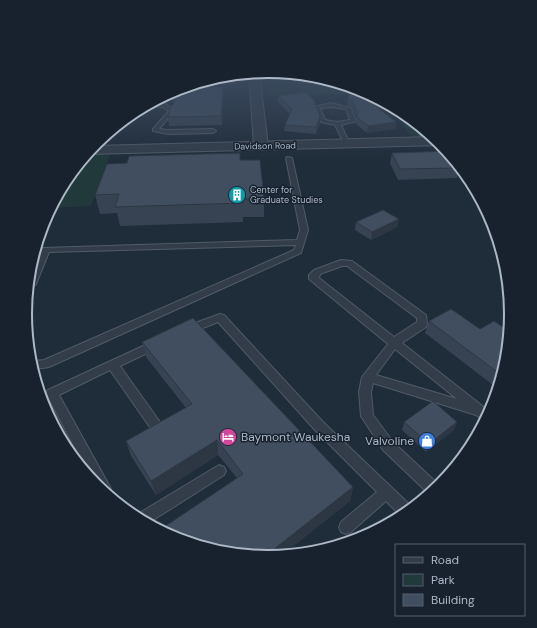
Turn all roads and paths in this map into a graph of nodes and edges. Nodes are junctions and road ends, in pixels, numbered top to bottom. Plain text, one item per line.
1 (257, 102) edge
2 (159, 105) edge
3 (337, 124) junction
4 (213, 131) dead end
5 (430, 141) edge
6 (347, 144) junction
7 (261, 146) junction
8 (98, 150) edge
9 (288, 158) dead end
10 (300, 242) junction
11 (36, 272) edge
12 (179, 334) edge
13 (165, 340) edge
14 (394, 343) junction
15 (112, 364) junction
16 (38, 365) edge
17 (368, 377) junction
18 (483, 414) edge
19 (483, 415) edge
20 (158, 429) edge
21 (219, 471) dead end
22 (97, 476) edge
23 (430, 486) edge
24 (387, 492) junction
25 (403, 508) edge
26 (146, 517) edge
27 (346, 527) dead end

1 - 7 street
2 - 4 lane
3 - 3 lane
3 - 6 lane
5 - 6 street, Davidson Road
6 - 7 street, Davidson Road
7 - 8 street, Davidson Road
9 - 10 lane
10 - 11 lane
10 - 16 lane
12 - 24 lane
13 - 15 lane
14 - 14 lane
14 - 17 lane
14 - 18 lane
15 - 20 lane
15 - 22 lane
17 - 19 lane
17 - 23 lane
21 - 26 lane
24 - 25 lane
24 - 27 lane

